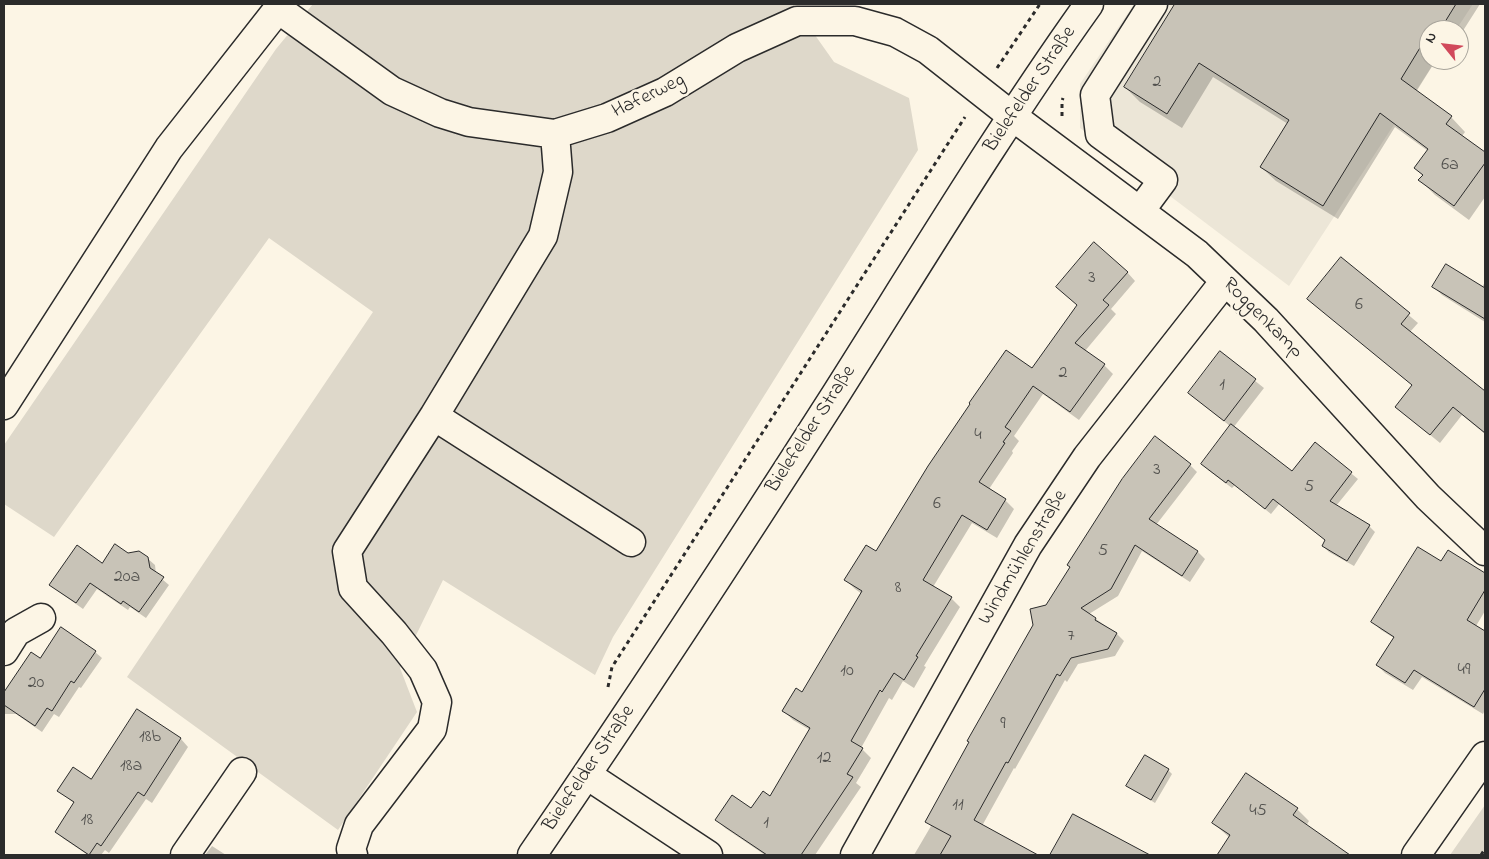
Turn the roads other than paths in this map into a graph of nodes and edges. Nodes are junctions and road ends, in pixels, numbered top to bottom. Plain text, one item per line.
1 (1089, 4) edge
2 (1152, 4) edge
3 (280, 7) edge
4 (1012, 116) junction
5 (555, 134) junction
6 (1140, 211) junction
7 (1225, 281) junction
8 (4, 405) edge
9 (434, 416) junction
10 (631, 542) dead end
11 (1485, 552) edge
12 (41, 618) dead end
13 (4, 651) edge
14 (1485, 756) edge
15 (242, 772) dead end
16 (587, 775) junction
17 (185, 855) edge
18 (353, 855) edge
19 (532, 855) edge
20 (708, 855) edge
21 (855, 855) edge
22 (1416, 855) edge

1 - 4 street, Bielefelder Straße
2 - 6 street
3 - 5 street, Haferweg
3 - 8 street
4 - 5 street, Haferweg
4 - 6 street, Roggenkamp
4 - 16 street, Bielefelder Straße
5 - 9 street
6 - 7 street, Roggenkamp
7 - 11 street, Roggenkamp
7 - 21 street, Windmühlenstraße
9 - 10 street
9 - 18 street
12 - 13 street
14 - 22 street
15 - 17 street
16 - 19 street, Bielefelder Straße
16 - 20 street

